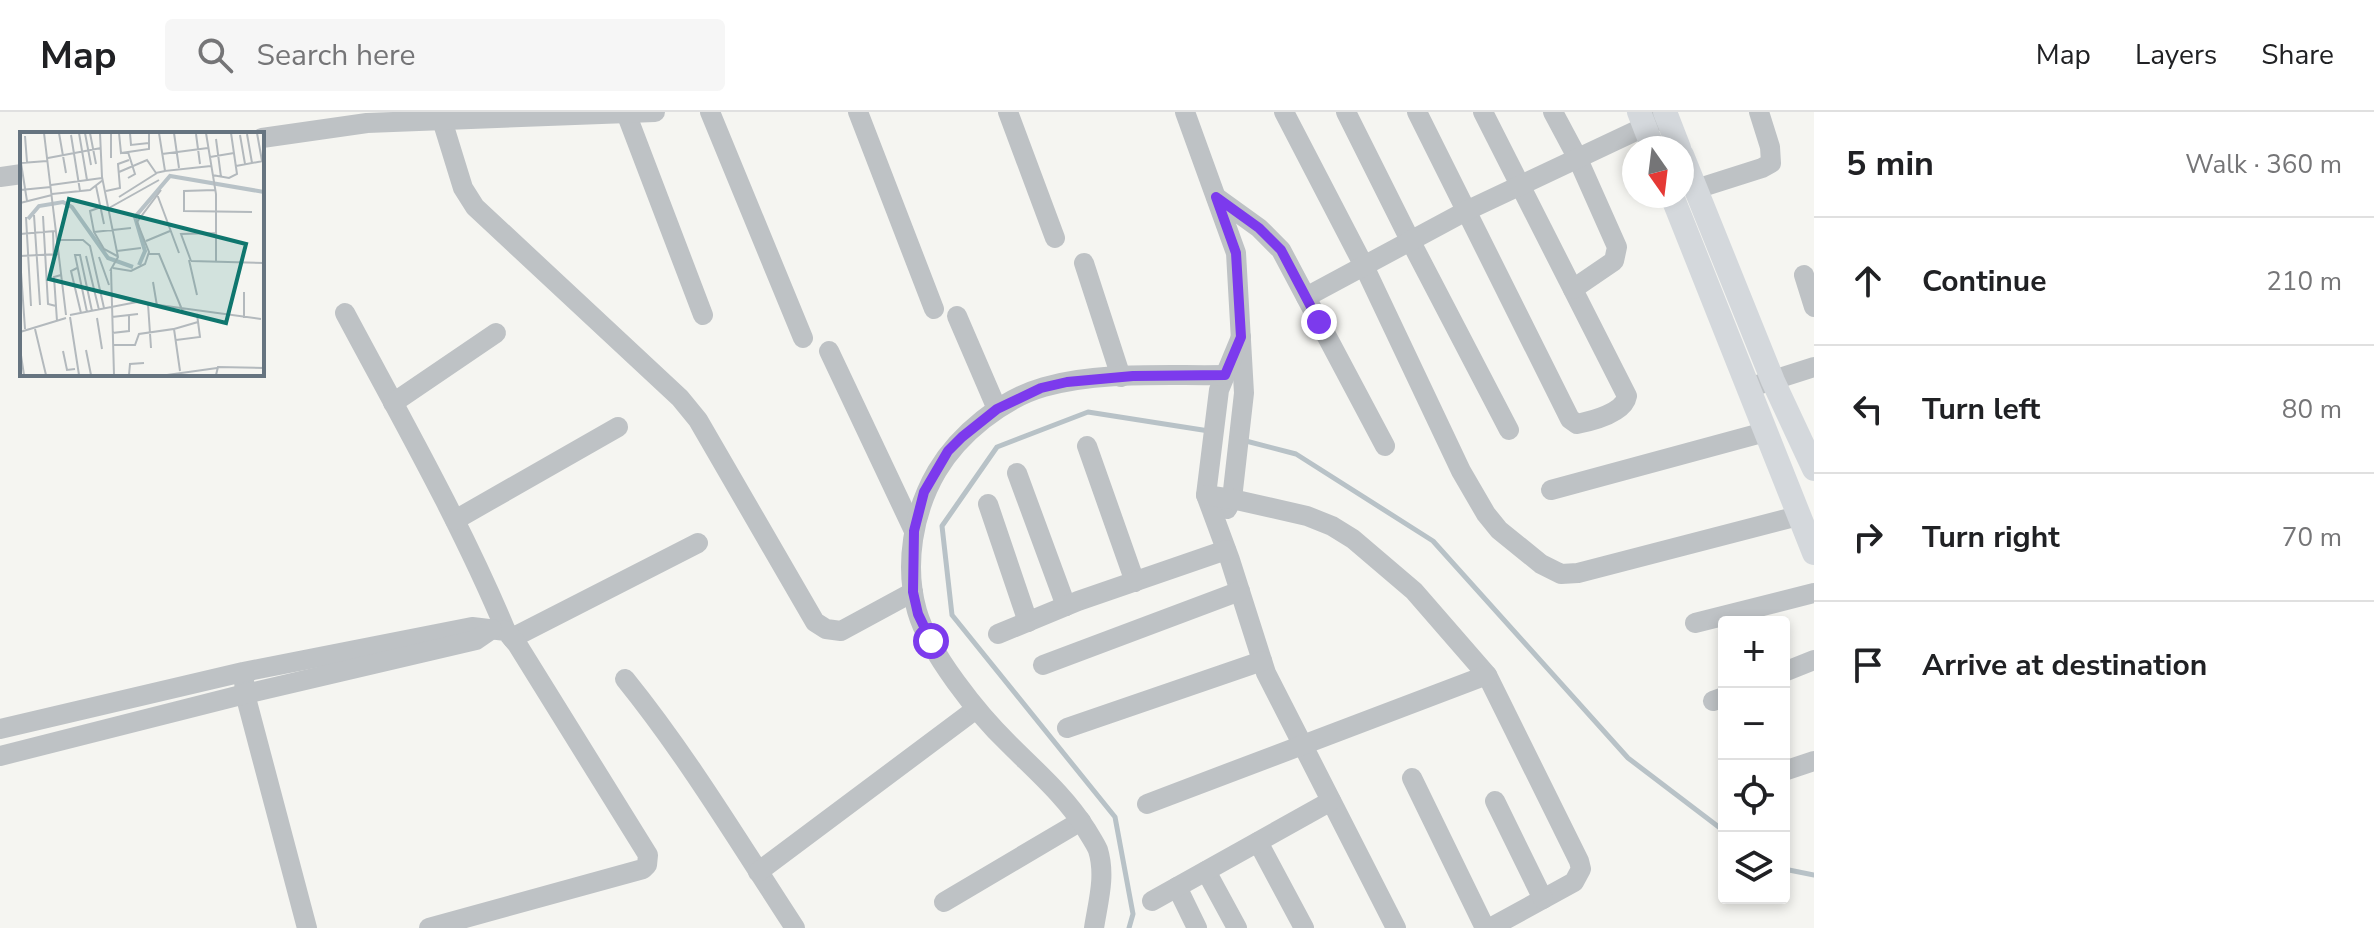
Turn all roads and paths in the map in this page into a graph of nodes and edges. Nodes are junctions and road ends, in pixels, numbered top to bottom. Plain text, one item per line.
1 (296, 112) edge
2 (655, 112) edge
3 (710, 112) edge
4 (858, 112) edge
5 (1008, 112) edge
6 (1185, 112) edge
7 (1284, 112) edge
8 (1346, 112) edge
9 (1417, 112) edge
10 (1483, 112) edge
11 (1553, 112) edge
12 (1759, 112) edge
13 (626, 113) edge
14 (442, 120) junction
15 (1653, 123) edge
16 (306, 132) junction
17 (264, 138) edge
18 (1577, 157) junction
19 (20, 174) edge
20 (0, 177) edge
21 (1694, 184) edge
22 (1520, 185) junction
23 (1696, 189) junction
24 (1216, 197) junction
25 (1677, 208) edge
26 (1466, 211) junction
27 (1055, 238) dead end
28 (1410, 240) junction
29 (1084, 263) dead end
30 (1364, 266) junction
31 (1804, 275) dead end
32 (1573, 289) junction
33 (1306, 297) junction
34 (1814, 307) edge
35 (934, 309) dead end
36 (345, 313) dead end
37 (703, 315) dead end
38 (957, 316) dead end
39 (496, 333) dead end
40 (1241, 337) junction
41 (803, 338) dead end
42 (829, 351) dead end
43 (1814, 367) edge
44 (1121, 377) junction
45 (1773, 381) junction
46 (1222, 383) junction
47 (1748, 388) junction
48 (393, 403) junction
49 (997, 409) junction
50 (618, 427) dead end
51 (1509, 430) dead end
52 (1765, 432) junction
53 (1087, 446) dead end
54 (1385, 446) dead end
55 (1814, 469) edge
56 (1017, 473) dead end
57 (1233, 489) junction
58 (1551, 490) dead end
59 (1206, 495) junction
60 (988, 504) dead end
61 (1798, 516) junction
62 (455, 520) junction
63 (1218, 527) junction
64 (914, 531) junction
65 (698, 543) dead end
66 (1226, 550) junction
67 (1814, 553) edge
68 (1135, 582) junction
69 (1240, 591) junction
70 (913, 592) junction
71 (1814, 593) edge
72 (1066, 606) junction
73 (1028, 622) junction
74 (1695, 623) dead end
75 (503, 632) junction
76 (998, 634) dead end
77 (1814, 660) edge
78 (1262, 661) junction
79 (1043, 665) dead end
80 (1790, 670) edge
81 (243, 672) junction
82 (1487, 675) junction
83 (625, 679) dead end
84 (245, 694) junction
85 (976, 709) junction
86 (36, 720) junction
87 (1067, 728) dead end
88 (0, 729) edge
89 (42, 745) junction
90 (1303, 747) junction
91 (0, 756) edge
92 (1814, 761) edge
93 (1790, 769) edge
94 (1412, 778) dead end
95 (1331, 801) junction
96 (1495, 801) dead end
97 (1147, 804) dead end
98 (1081, 821) junction
99 (1258, 842) junction
100 (1206, 871) junction
101 (758, 872) junction
102 (1177, 887) junction
103 (1543, 899) junction
104 (1152, 901) dead end
105 (944, 902) dead end
106 (1483, 927) edge
107 (307, 928) edge
108 (429, 928) edge
109 (795, 928) edge
110 (1094, 928) edge
111 (1197, 928) edge
112 (1237, 928) edge
113 (1304, 928) edge
114 (1396, 928) edge

1 - 16 street
2 - 13 street
3 - 41 street
4 - 35 street
5 - 27 street
6 - 24 street
7 - 30 street
8 - 28 street
9 - 26 street
10 - 22 street
11 - 18 street
12 - 23 street
13 - 14 street
13 - 37 street
14 - 16 street
14 - 70 street
15 - 18 street
16 - 17 street
18 - 22 street
18 - 32 street
19 - 20 street
21 - 23 main road
22 - 26 street
22 - 32 street
23 - 45 main road
24 - 33 street
24 - 40 street
25 - 47 main road
26 - 28 street
26 - 32 street
28 - 30 street
28 - 51 street
29 - 44 street
30 - 33 street
30 - 61 street
31 - 34 street
33 - 54 street
36 - 48 street
38 - 49 street
39 - 48 street
40 - 46 street
40 - 57 street
42 - 64 street
43 - 45 street
44 - 46 street
44 - 49 street
45 - 47 street
45 - 55 main road
46 - 59 street
47 - 52 main road
48 - 62 street
49 - 64 street
50 - 62 street
52 - 58 street
52 - 61 main road
53 - 68 street
56 - 72 street
57 - 59 street
57 - 63 street
57 - 82 street
59 - 63 street
60 - 73 street
61 - 67 main road
62 - 75 street
63 - 66 street
64 - 70 street
65 - 75 street
66 - 68 street
66 - 69 street
68 - 72 street
69 - 78 street
69 - 79 street
70 - 85 street
71 - 74 street
72 - 73 street
73 - 76 street
75 - 81 street
75 - 84 street
75 - 108 street
77 - 80 street
78 - 87 street
78 - 90 street
81 - 84 street
81 - 86 street
82 - 90 street
82 - 103 street
83 - 101 street
84 - 89 street
84 - 107 street
85 - 98 street
85 - 101 street
86 - 88 street
86 - 89 street
89 - 91 street
90 - 95 street
90 - 97 street
92 - 93 street
94 - 106 street
95 - 99 street
95 - 114 street
96 - 103 street
98 - 105 street
98 - 110 street
99 - 100 street
99 - 113 street
100 - 102 street
100 - 112 street
101 - 109 street
102 - 104 street
102 - 111 street
103 - 106 street

